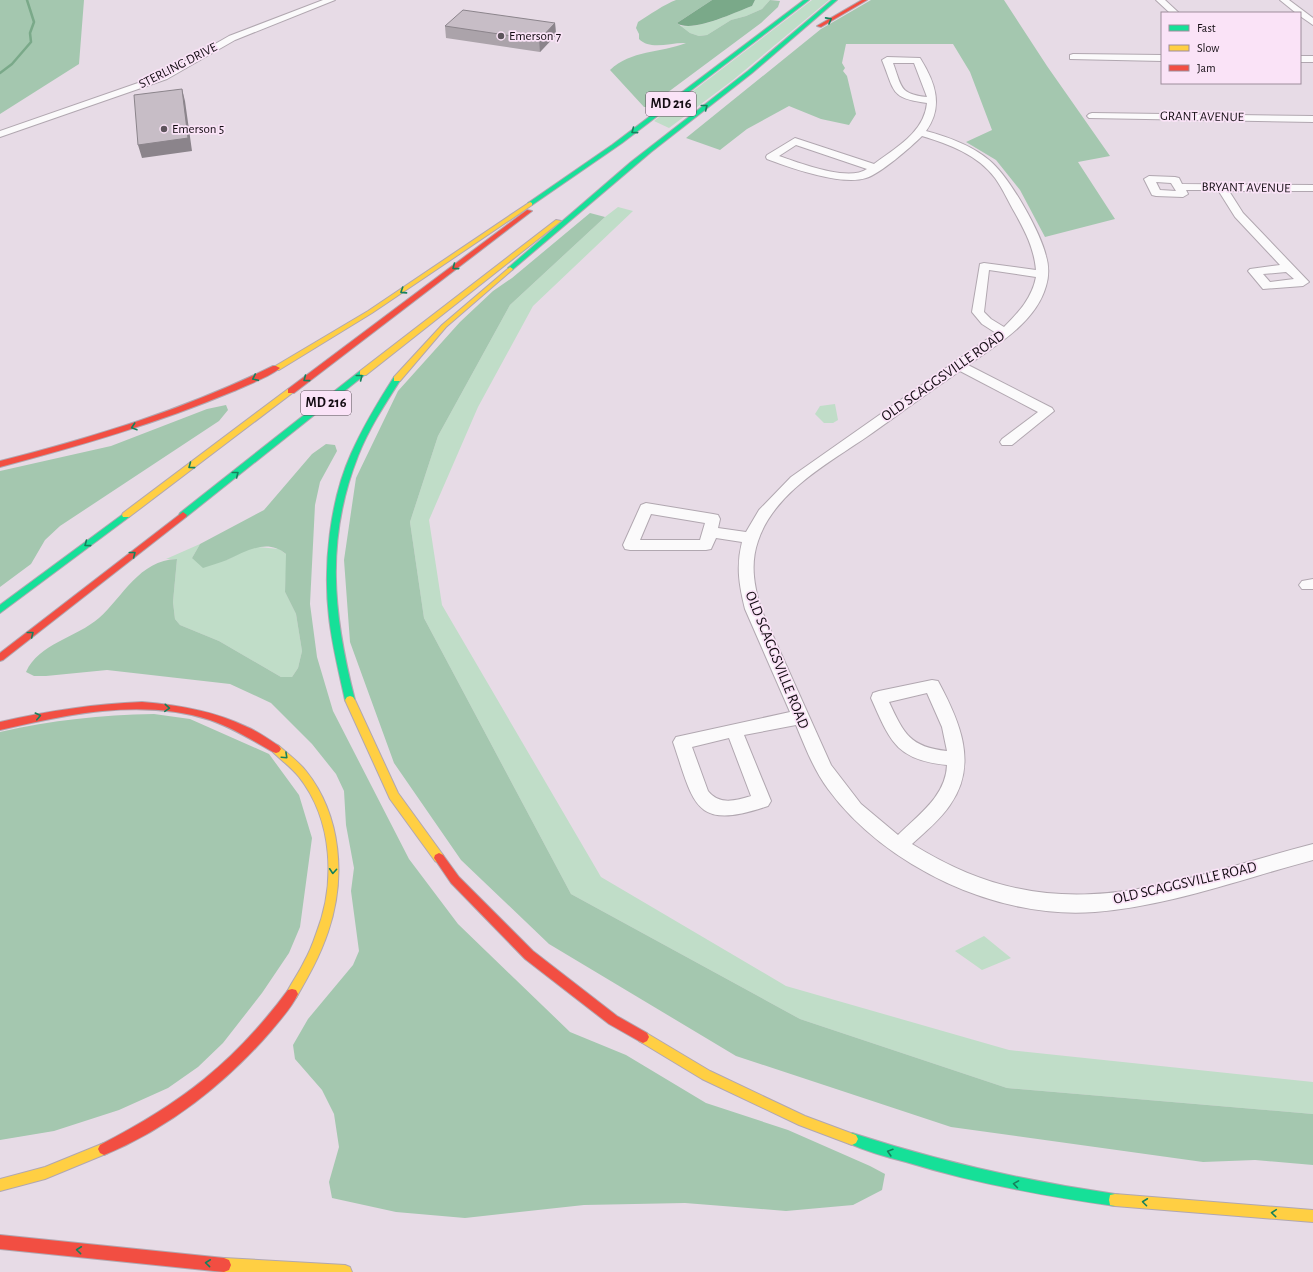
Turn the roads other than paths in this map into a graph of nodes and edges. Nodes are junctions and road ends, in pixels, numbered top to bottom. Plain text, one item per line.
1 (331, 0) edge
2 (808, 0) edge
3 (835, 0) edge
4 (865, 0) edge
5 (1160, 0) edge
6 (1284, 0) edge
7 (787, 2) dead end
8 (1174, 12) edge
9 (1300, 12) edge
10 (1301, 13) edge
11 (1313, 22) edge
12 (1073, 57) dead end
13 (1161, 58) edge
14 (1301, 59) edge
15 (1313, 59) edge
16 (721, 66) junction
17 (750, 72) junction
18 (932, 101) junction
19 (1092, 116) dead end
20 (1313, 118) edge
21 (920, 132) junction
22 (0, 134) edge
23 (620, 142) junction
24 (652, 148) junction
25 (875, 168) junction
26 (1179, 187) dead end
27 (1221, 188) junction
28 (1313, 188) edge
29 (1289, 268) dead end
30 (1043, 274) junction
31 (1005, 333) junction
32 (959, 365) junction
33 (1006, 442) dead end
34 (0, 464) edge
35 (710, 532) junction
36 (751, 538) junction
37 (0, 610) edge
38 (0, 658) edge
39 (800, 717) junction
40 (0, 726) edge
41 (734, 730) junction
42 (956, 759) junction
43 (899, 846) junction
44 (1313, 852) edge
45 (0, 1184) edge
46 (1313, 1216) edge
47 (0, 1242) edge
48 (345, 1272) edge

1 - 22 street, STERLING DRIVE
2 - 16 main road, MD 216
3 - 17 main road, MD 216
17 -> 4 main road
5 - 8 street
6 - 9 street
7 - 16 main road
10 - 11 street
12 - 13 street
14 - 15 street
16 -> 23 main road, MD 216
24 -> 17 main road, MD 216
18 - 18 street
18 - 21 street
19 - 20 street, GRANT AVENUE
21 - 25 street
21 - 30 street, OLD SCAGGSVILLE ROAD
23 -> 34 main road
23 -> 37 main road, MD 216
38 -> 24 main road, MD 216
46 -> 24 main road
25 - 25 street
26 - 27 street, BRYANT AVENUE
27 - 28 street, BRYANT AVENUE
27 - 29 street
30 - 31 street, OLD SCAGGSVILLE ROAD
30 - 31 street
31 - 32 street, OLD SCAGGSVILLE ROAD
32 - 33 street
32 - 36 street, OLD SCAGGSVILLE ROAD
35 - 35 street
35 - 36 street
36 - 39 street, OLD SCAGGSVILLE ROAD
39 - 41 street
39 - 43 street, OLD SCAGGSVILLE ROAD
40 -> 45 main road
41 - 41 street
42 - 42 street
42 - 43 street
43 - 44 street, OLD SCAGGSVILLE ROAD
48 -> 47 main road

